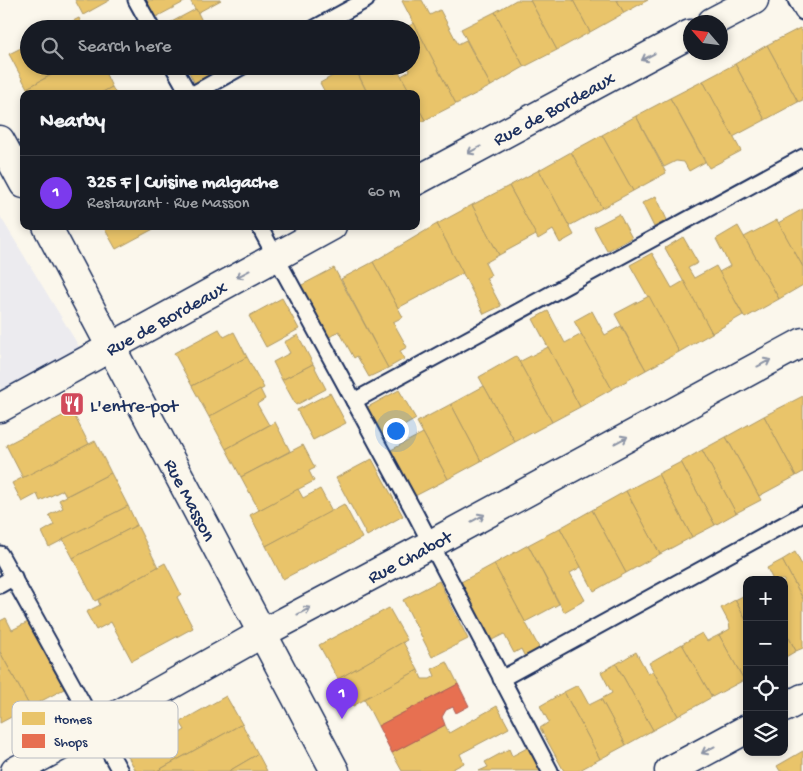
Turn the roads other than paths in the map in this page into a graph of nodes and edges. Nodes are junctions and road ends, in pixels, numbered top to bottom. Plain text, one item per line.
1 (136, 0) edge
2 (366, 0) edge
3 (754, 0) edge
4 (796, 0) edge
5 (803, 12) edge
6 (725, 15) edge
7 (147, 20) edge
8 (329, 20) edge
9 (683, 38) edge
10 (179, 75) edge
11 (226, 75) edge
12 (188, 90) edge
13 (198, 90) edge
14 (0, 140) edge
15 (803, 157) edge
16 (20, 177) edge
17 (420, 179) edge
18 (49, 230) edge
19 (261, 230) edge
20 (325, 230) edge
21 (275, 257) junction
22 (803, 342) edge
23 (111, 346) junction
24 (354, 401) junction
25 (0, 408) edge
26 (803, 514) edge
27 (431, 544) junction
28 (0, 554) edge
29 (14, 578) junction
30 (0, 585) edge
31 (261, 634) junction
32 (502, 679) junction
33 (803, 698) edge
34 (82, 701) edge
35 (142, 701) edge
36 (788, 706) edge
37 (743, 731) edge
38 (39, 758) edge
39 (113, 758) edge
40 (15, 771) edge
41 (120, 771) edge
42 (335, 771) edge
43 (550, 771) edge
44 (669, 771) edge

1 - 7 lane
2 - 8 lane
3 - 6 street
4 - 5 lane
9 -> 17 street, Rue de Bordeaux
10 - 12 lane
11 - 13 lane
14 - 16 street
15 - 24 lane
18 - 23 street, Rue Masson
19 - 21 lane
20 - 21 street, Rue de Bordeaux
21 -> 23 street, Rue de Bordeaux
21 - 24 lane
27 -> 22 street, Rue Chabot
23 - 25 street, Rue de Bordeaux
23 - 31 street, Rue Masson
24 - 27 lane
26 - 32 lane
31 -> 27 street, Rue Chabot
27 - 32 lane
28 - 29 lane
29 - 30 lane
29 - 34 lane
31 - 35 street, Rue Chabot
31 - 42 street, Rue Masson
32 - 43 lane
33 - 36 street
37 -> 44 street
38 - 40 street, Rue Chabot
39 - 41 lane

